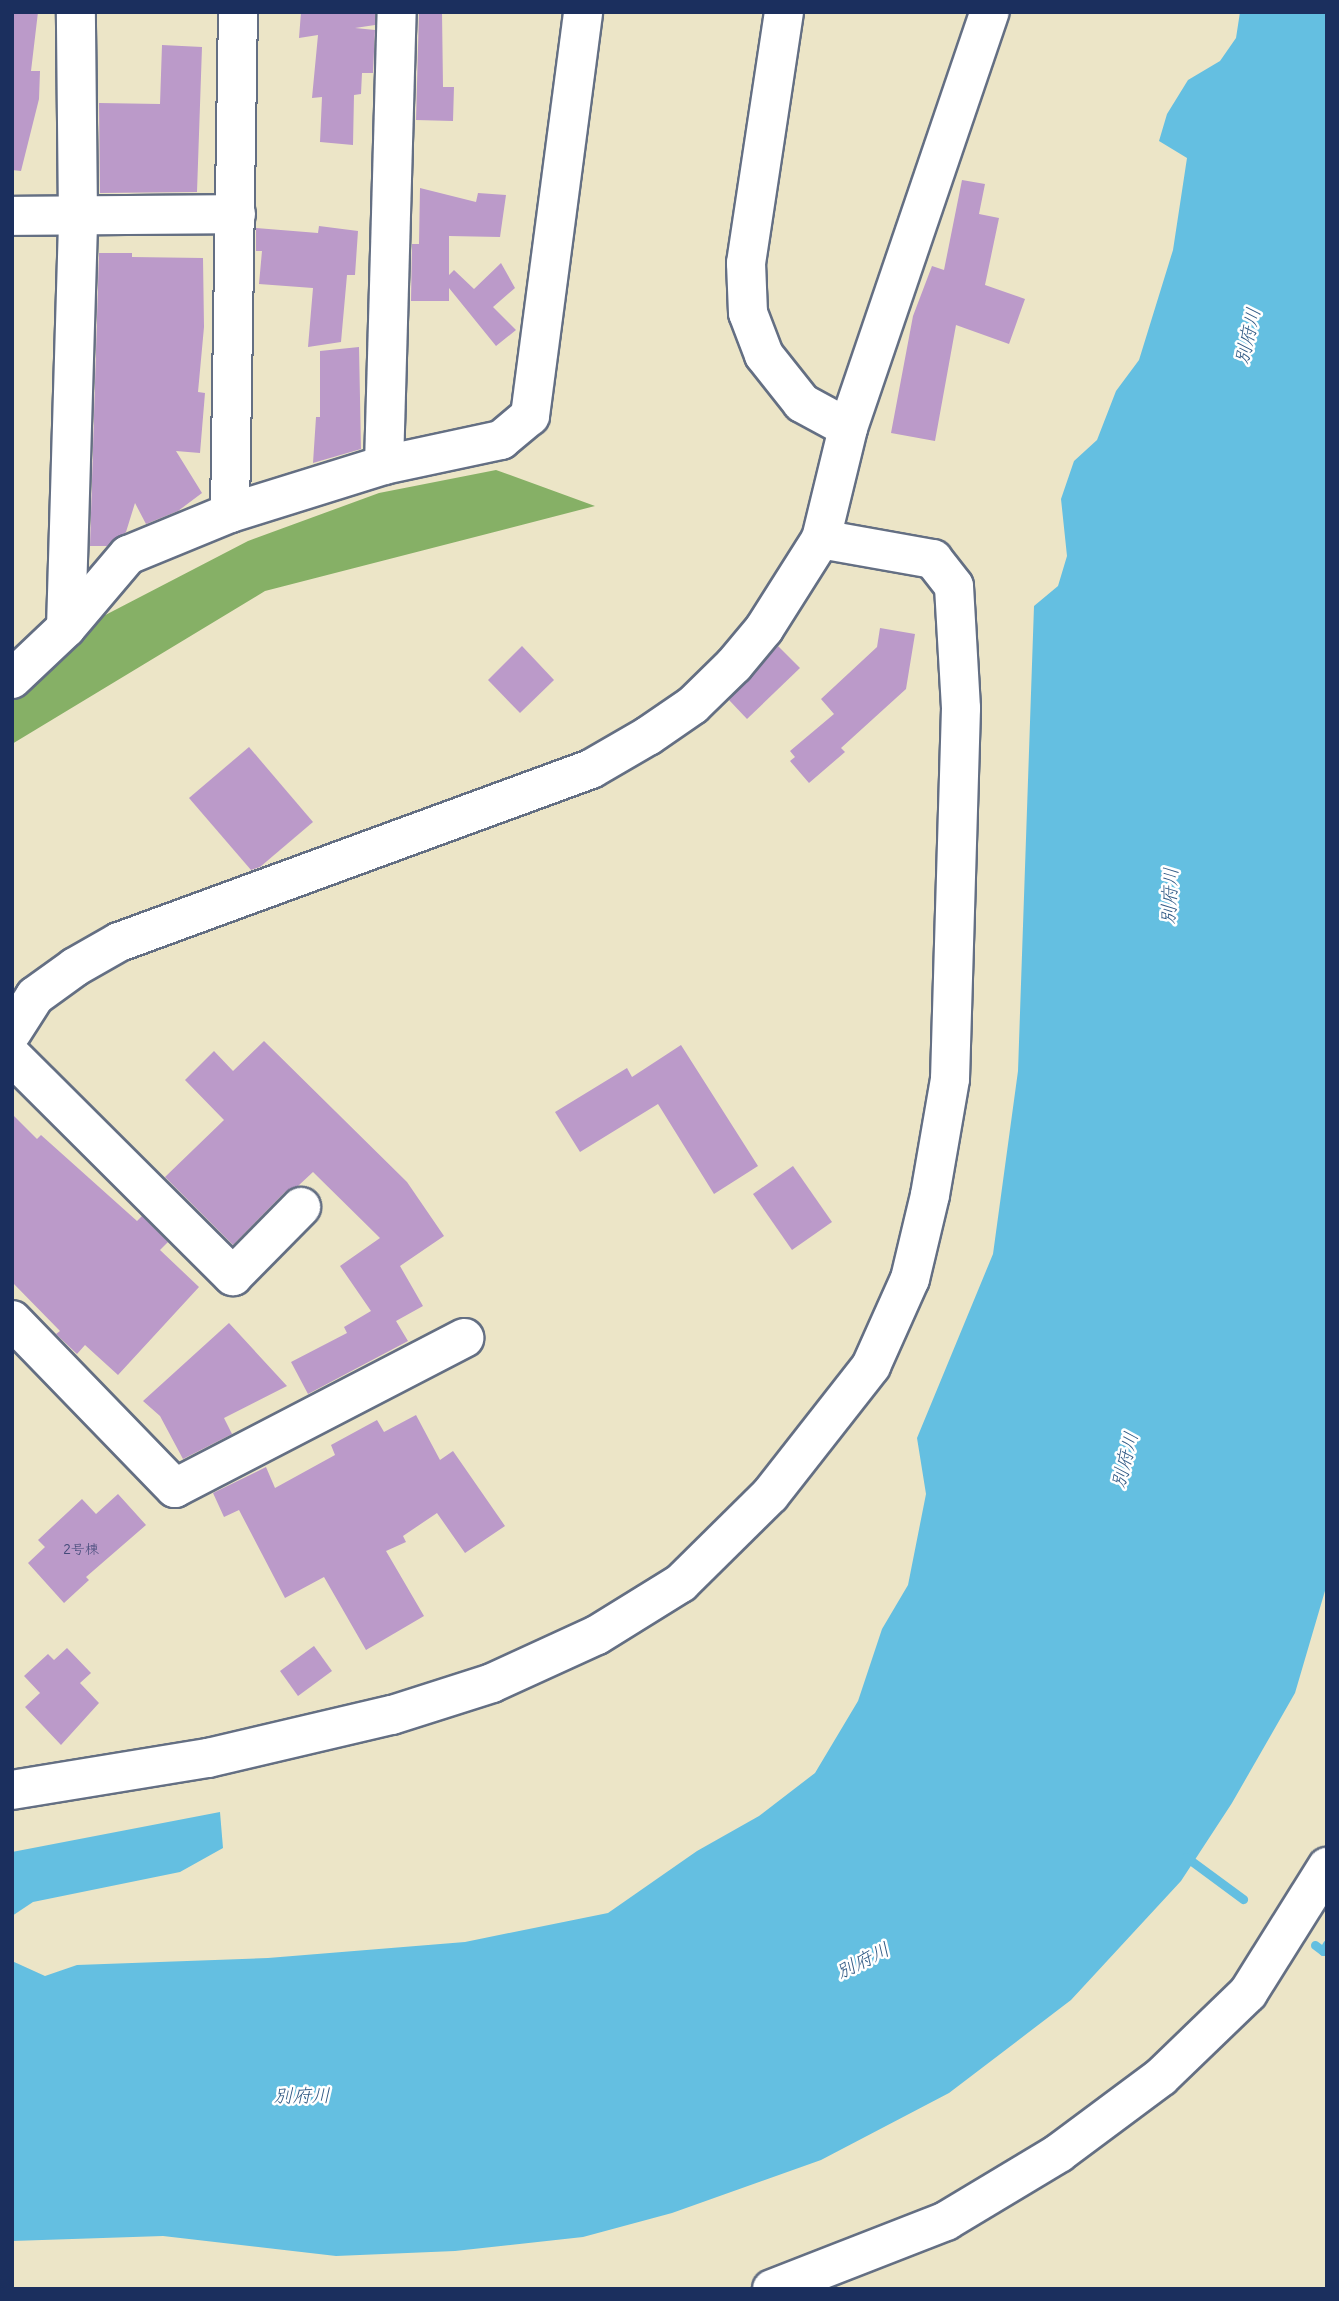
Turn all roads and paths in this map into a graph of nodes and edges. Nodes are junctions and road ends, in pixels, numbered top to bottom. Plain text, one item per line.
1 (76, 12) edge
2 (238, 12) edge
3 (397, 12) edge
4 (583, 12) edge
5 (784, 12) edge
6 (989, 12) edge
7 (236, 214) junction
8 (12, 216) edge
9 (78, 218) junction
10 (848, 428) junction
11 (384, 465) junction
12 (230, 513) junction
13 (821, 540) junction
14 (66, 628) junction
15 (12, 679) edge
16 (12, 1032) edge
17 (12, 1056) edge
18 (301, 1207) dead end
19 (12, 1320) edge
20 (464, 1338) dead end
21 (12, 1790) edge
22 (1327, 1867) edge
23 (772, 2289) edge

1 - 9 street
2 - 7 street
3 - 11 street
4 - 11 street
5 - 10 street
6 - 10 street
7 - 9 street
7 - 12 street
8 - 9 street
9 - 14 street
10 - 13 street
11 - 12 street
12 - 14 street
13 - 16 street
13 - 21 street
14 - 15 street
17 - 18 street
19 - 20 street
22 - 23 street

